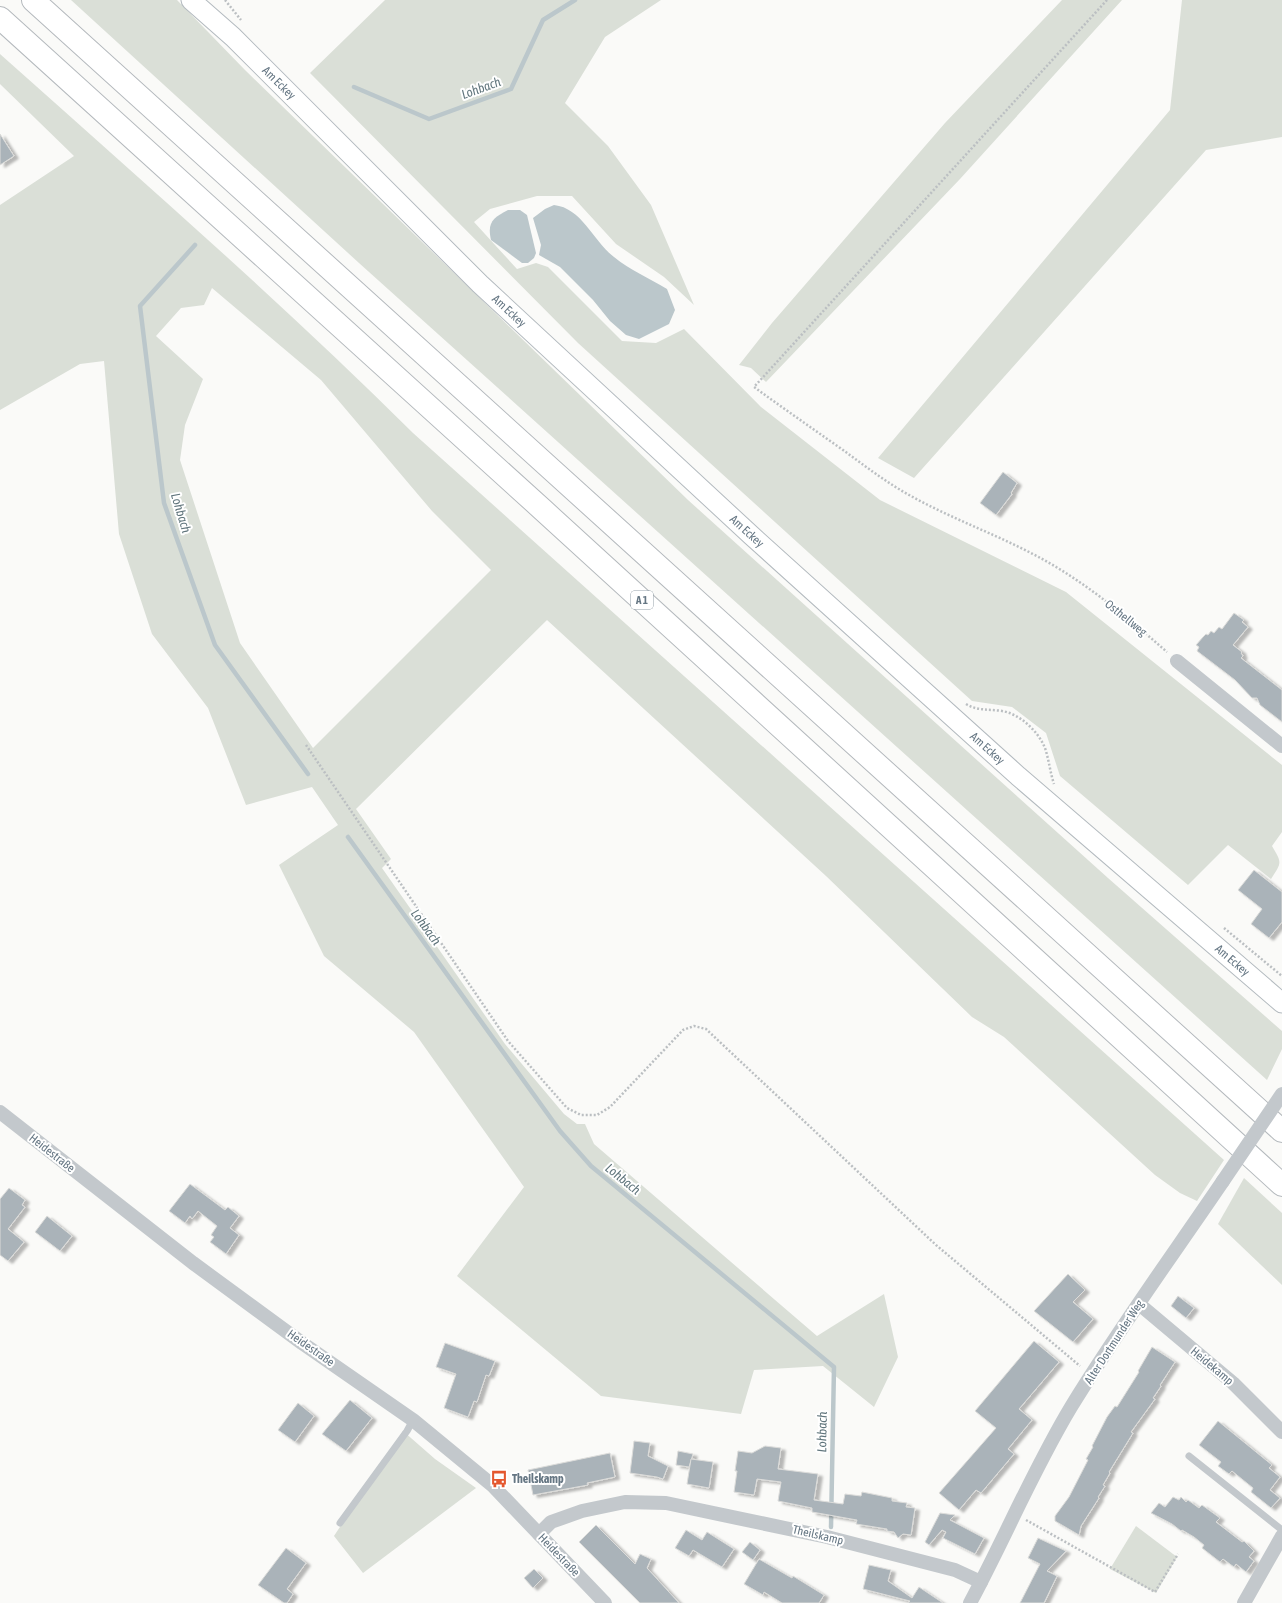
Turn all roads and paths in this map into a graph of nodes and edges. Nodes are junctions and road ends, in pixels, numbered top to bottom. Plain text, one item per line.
1 (33, 0) edge
2 (191, 0) edge
3 (208, 0) edge
4 (226, 0) edge
5 (1107, 0) edge
6 (0, 18) edge
7 (238, 29) junction
8 (1177, 661) joint
9 (960, 701) dead end
10 (306, 745) dead end
11 (1282, 746) edge
12 (1058, 788) dead end
13 (1219, 924) dead end
14 (1282, 976) edge
15 (1282, 1003) edge
16 (1282, 1094) edge
17 (0, 1112) edge
18 (1282, 1131) edge
19 (1282, 1185) edge
20 (1139, 1304) junction
21 (1092, 1375) junction
22 (413, 1420) junction
23 (1282, 1432) edge
24 (1189, 1456) dead end
25 (1025, 1519) dead end
26 (340, 1523) dead end
27 (1282, 1530) edge
28 (539, 1534) junction
29 (1282, 1536) edge
30 (1178, 1554) dead end
31 (981, 1582) junction
32 (605, 1603) edge
33 (970, 1603) edge
34 (1244, 1603) edge

1 - 18 highway
2 - 7 street, Am Eckey
3 - 7 street, Am Eckey
4 - 7 path
5 - 8 path, Osthellweg
6 - 19 highway, A 1
7 - 15 street, Am Eckey
8 - 11 street
9 - 12 path
10 - 21 path
13 - 14 path
16 - 20 street, Alter Dortmunder Weg, bridge
17 - 22 street, Heidestraße
20 - 21 street, Alter Dortmunder Weg
20 - 23 street, Heidekamp
21 - 31 street, Alter Dortmunder Weg
22 - 26 lane
22 - 28 street, Heidestraße
24 - 27 lane
25 - 30 path
28 - 31 street, Theilskamp
28 - 32 street, Heidestraße
29 - 34 street
31 - 33 street, Alter Dortmunder Weg

